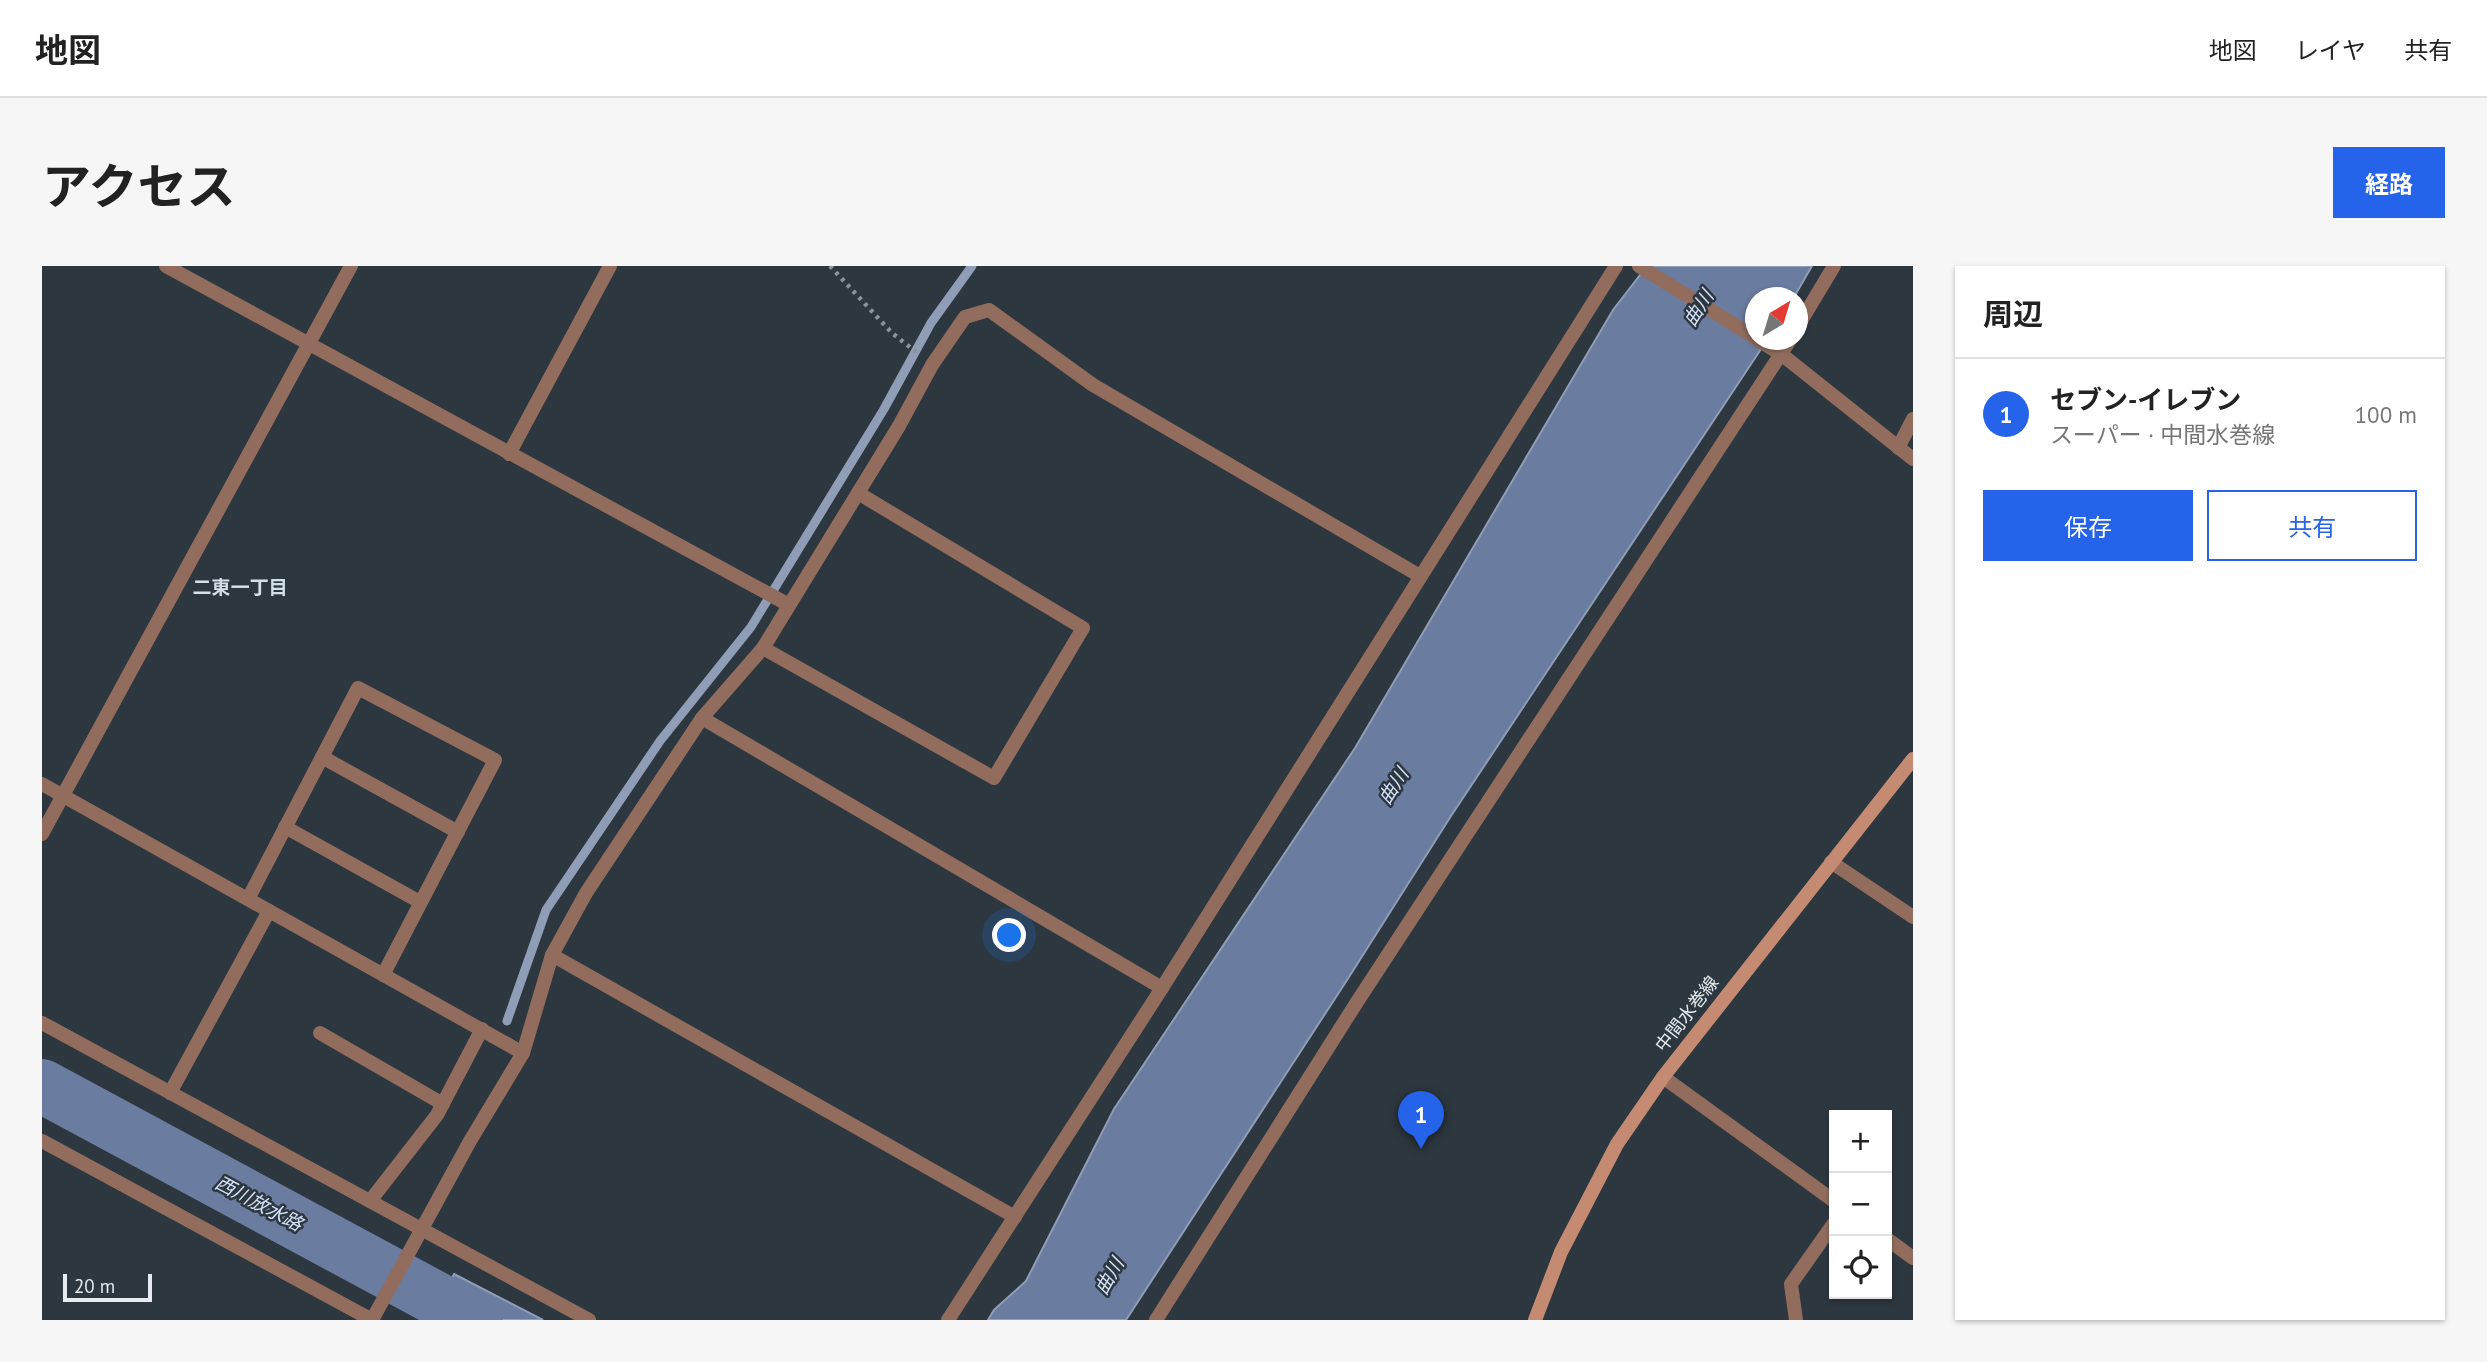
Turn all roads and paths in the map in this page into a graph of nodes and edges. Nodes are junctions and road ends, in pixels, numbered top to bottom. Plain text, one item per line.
1 (166, 266) edge
2 (351, 266) edge
3 (610, 266) edge
4 (830, 266) edge
5 (1616, 266) edge
6 (1835, 266) edge
7 (1640, 267) edge
8 (1808, 309) edge
9 (1745, 331) edge
10 (309, 343) junction
11 (1775, 350) edge
12 (1784, 350) edge
13 (1781, 354) junction
14 (932, 365) junction
15 (1913, 419) edge
16 (1898, 447) junction
17 (509, 454) junction
18 (1913, 460) edge
19 (858, 493) junction
20 (1420, 576) junction
21 (789, 605) junction
22 (762, 648) junction
23 (702, 718) junction
24 (322, 757) junction
25 (1913, 759) edge
26 (42, 784) edge
27 (63, 795) junction
28 (285, 827) junction
29 (458, 831) junction
30 (42, 834) edge
31 (1831, 862) junction
32 (247, 899) junction
33 (420, 902) junction
34 (269, 911) junction
35 (1913, 917) edge
36 (552, 955) junction
37 (383, 975) junction
38 (1162, 988) junction
39 (42, 1023) edge
40 (482, 1029) junction
41 (320, 1033) dead end
42 (523, 1053) junction
43 (1662, 1077) junction
44 (170, 1093) junction
45 (443, 1104) junction
46 (42, 1141) edge
47 (1829, 1197) edge
48 (370, 1201) junction
49 (1016, 1217) junction
50 (422, 1230) junction
51 (1829, 1230) edge
52 (1892, 1243) edge
53 (1913, 1258) edge
54 (375, 1316) edge
55 (589, 1320) edge
56 (948, 1320) edge
57 (1156, 1320) edge
58 (1535, 1320) edge
59 (1796, 1320) edge

1 - 10 street
2 - 10 street
3 - 17 street
4 - 14 path
5 - 20 street
6 - 8 street
7 - 9 street
10 - 17 street
10 - 27 street
11 - 13 street
12 - 13 street
13 - 16 street
13 - 57 street
14 - 19 street
14 - 20 street
15 - 16 street
16 - 18 street
17 - 21 street
19 - 21 street
19 - 22 street
20 - 38 street
21 - 22 street
22 - 23 street
23 - 36 street
23 - 38 street
24 - 28 street
24 - 29 street
24 - 29 street
25 - 31 main road, 中間水巻線
26 - 27 street
27 - 30 street
27 - 32 street
28 - 32 street
28 - 33 street
29 - 33 street
31 - 35 street
31 - 43 main road, 中間水巻線
32 - 34 street
33 - 37 street
34 - 37 street
34 - 44 street
36 - 42 street
36 - 49 street
37 - 40 street
38 - 49 street
39 - 44 street
40 - 42 street
40 - 45 street
41 - 45 street
42 - 50 street
43 - 47 street
43 - 58 main road, 中間水巻線
44 - 48 street
45 - 48 street
46 - 54 street
48 - 50 street
49 - 56 street
50 - 54 street
50 - 55 street
51 - 59 street
52 - 53 street

